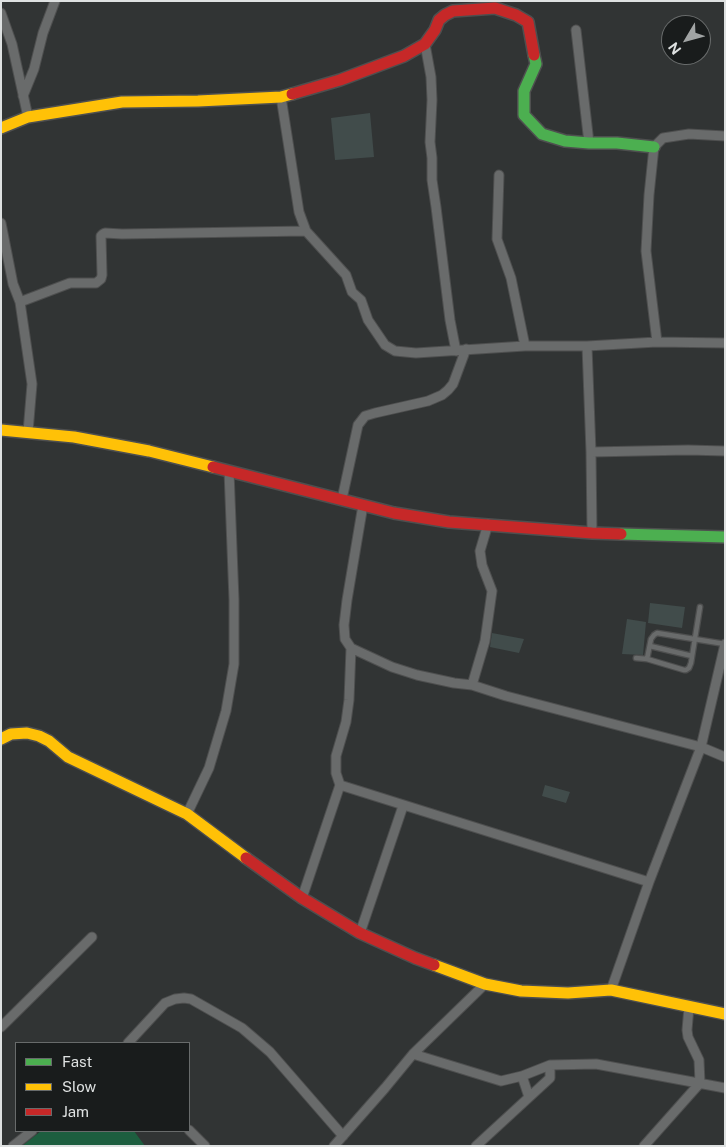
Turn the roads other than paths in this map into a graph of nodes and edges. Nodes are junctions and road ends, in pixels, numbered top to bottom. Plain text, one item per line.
1 (55, 1) edge
2 (500, 5) edge
3 (1, 13) edge
4 (576, 30) dead end
5 (425, 44) junction
6 (24, 96) junction
7 (281, 97) junction
8 (28, 117) junction
9 (1, 128) edge
10 (725, 136) edge
11 (589, 143) junction
12 (654, 147) junction
13 (499, 175) dead end
14 (1, 223) edge
15 (306, 231) junction
16 (20, 302) junction
17 (657, 342) junction
18 (725, 343) edge
19 (525, 346) junction
20 (587, 346) junction
21 (466, 349) junction
22 (456, 351) junction
23 (1, 430) edge
24 (28, 432) junction
25 (725, 451) edge
26 (590, 452) junction
27 (229, 471) junction
28 (342, 499) junction
29 (363, 504) junction
30 (488, 524) junction
31 (592, 533) junction
32 (725, 536) edge
33 (700, 607) dead end
34 (695, 639) junction
35 (725, 644) edge
36 (650, 646) junction
37 (351, 648) junction
38 (692, 656) junction
39 (636, 658) dead end
40 (647, 659) junction
41 (472, 685) junction
42 (1, 738) edge
43 (701, 747) junction
44 (725, 757) edge
45 (340, 785) junction
46 (403, 806) junction
47 (187, 814) junction
48 (649, 882) junction
49 (302, 898) junction
50 (360, 933) junction
51 (92, 937) dead end
52 (486, 984) junction
53 (611, 990) junction
54 (689, 1007) junction
55 (725, 1014) edge
56 (1, 1027) edge
57 (129, 1042) edge
58 (413, 1054) junction
59 (550, 1065) junction
60 (522, 1076) junction
61 (700, 1083) junction
62 (725, 1088) edge
63 (528, 1097) junction
64 (190, 1131) edge
65 (31, 1132) edge
66 (342, 1136) junction
67 (13, 1146) edge
68 (205, 1146) edge
69 (334, 1146) edge
70 (476, 1146) edge
71 (644, 1146) edge

1 - 6 street
2 - 5 street
2 - 11 street
3 - 6 street
4 - 11 street
5 - 7 street
5 - 22 street
6 - 8 street
7 - 8 street
7 - 15 street
8 - 9 street
10 - 12 street
11 - 12 street
12 - 17 street
13 - 19 street
14 - 16 street
15 - 16 street
15 - 22 street
16 - 24 street
17 - 18 street
17 - 20 street
19 - 20 street
19 - 21 street
20 - 26 street
21 - 22 street
21 - 28 street
23 - 24 street
24 - 27 street
25 - 26 street
26 - 31 street
27 - 28 street
27 - 47 street
28 - 29 street
29 - 30 street
29 - 37 street
30 - 31 street
30 - 41 street
31 - 32 street
33 - 34 lane
34 - 35 lane
34 - 36 lane
34 - 38 lane
35 - 43 street
36 - 38 lane
36 - 40 lane
37 - 41 street
37 - 45 street
38 - 40 lane
39 - 40 lane
41 - 43 street
42 - 47 street
43 - 44 street
43 - 48 street
45 - 46 street
45 - 49 street
46 - 48 street
46 - 50 street
47 - 49 street
48 - 53 street
49 - 50 street
50 - 52 street
51 - 56 street
52 - 53 street
52 - 58 street
53 - 54 street
54 - 55 street
54 - 61 street
57 - 66 street
58 - 60 street
58 - 66 street
59 - 60 street
59 - 61 street
59 - 63 street
60 - 63 street
61 - 62 street
61 - 71 street
63 - 70 street
64 - 68 street
65 - 67 street
66 - 69 street

